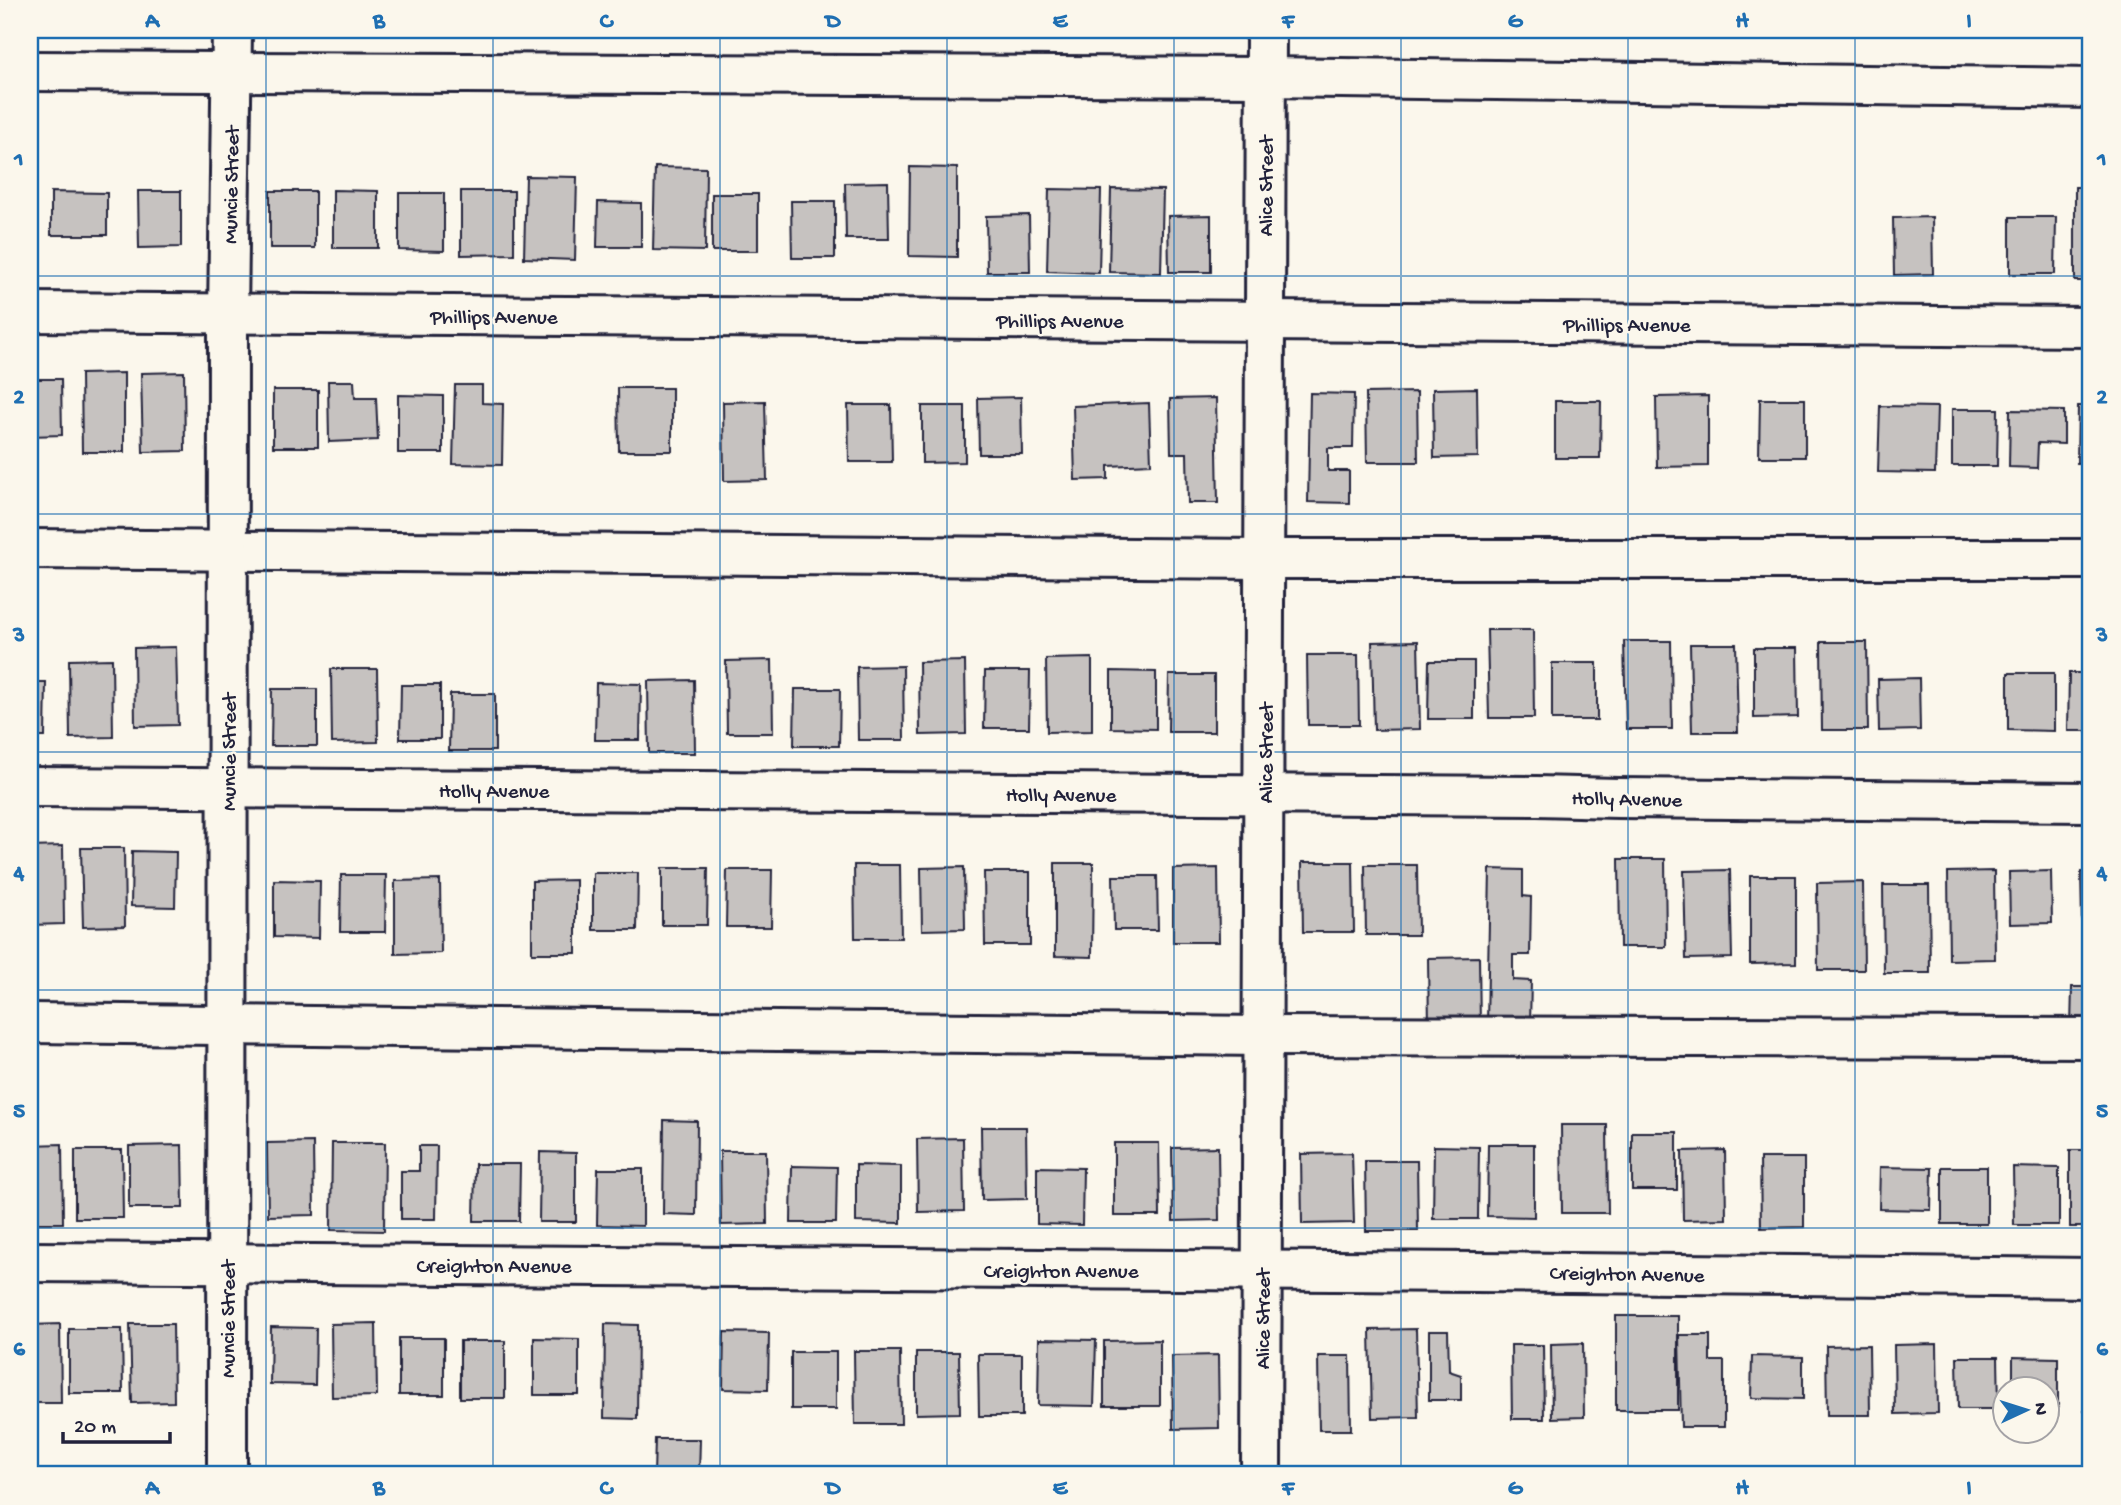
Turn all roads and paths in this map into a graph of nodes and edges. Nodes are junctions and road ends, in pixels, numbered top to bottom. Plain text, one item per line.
1 (232, 30) edge
2 (1266, 30) edge
3 (30, 71) edge
4 (231, 73) junction
5 (1265, 77) junction
6 (2091, 88) edge
7 (30, 312) edge
8 (228, 314) junction
9 (1264, 321) junction
10 (2091, 327) edge
11 (30, 549) edge
12 (228, 550) junction
13 (1264, 559) junction
14 (2091, 559) edge
15 (30, 787) edge
16 (228, 788) junction
17 (1265, 795) junction
18 (2091, 802) edge
19 (30, 1023) edge
20 (227, 1025) junction
21 (1263, 1036) junction
22 (2091, 1038) edge
23 (30, 1262) edge
24 (226, 1263) junction
25 (1262, 1272) junction
26 (2091, 1278) edge
27 (227, 1475) edge
28 (1261, 1475) edge

1 - 4 street, Muncie Street
2 - 5 street, Alice Street
3 - 4 street
4 - 5 street
4 - 8 street, Muncie Street
5 - 6 street
5 - 9 street, Alice Street
7 - 8 street, Phillips Avenue
8 - 9 street, Phillips Avenue
8 - 12 street, Muncie Street
9 - 10 street, Phillips Avenue
9 - 13 street, Alice Street
11 - 12 street
12 - 13 street
12 - 16 street, Muncie Street
13 - 14 street
13 - 17 street, Alice Street
15 - 16 street, Holly Avenue
16 - 17 street, Holly Avenue
16 - 20 street, Muncie Street
17 - 18 street, Holly Avenue
17 - 21 street, Alice Street
19 - 20 street
20 - 21 street
20 - 24 street, Muncie Street
21 - 22 street
21 - 25 street, Alice Street
23 - 24 street, Creighton Avenue
24 - 25 street, Creighton Avenue
24 - 27 street, Muncie Street
25 - 26 street, Creighton Avenue
25 - 28 street, Alice Street

